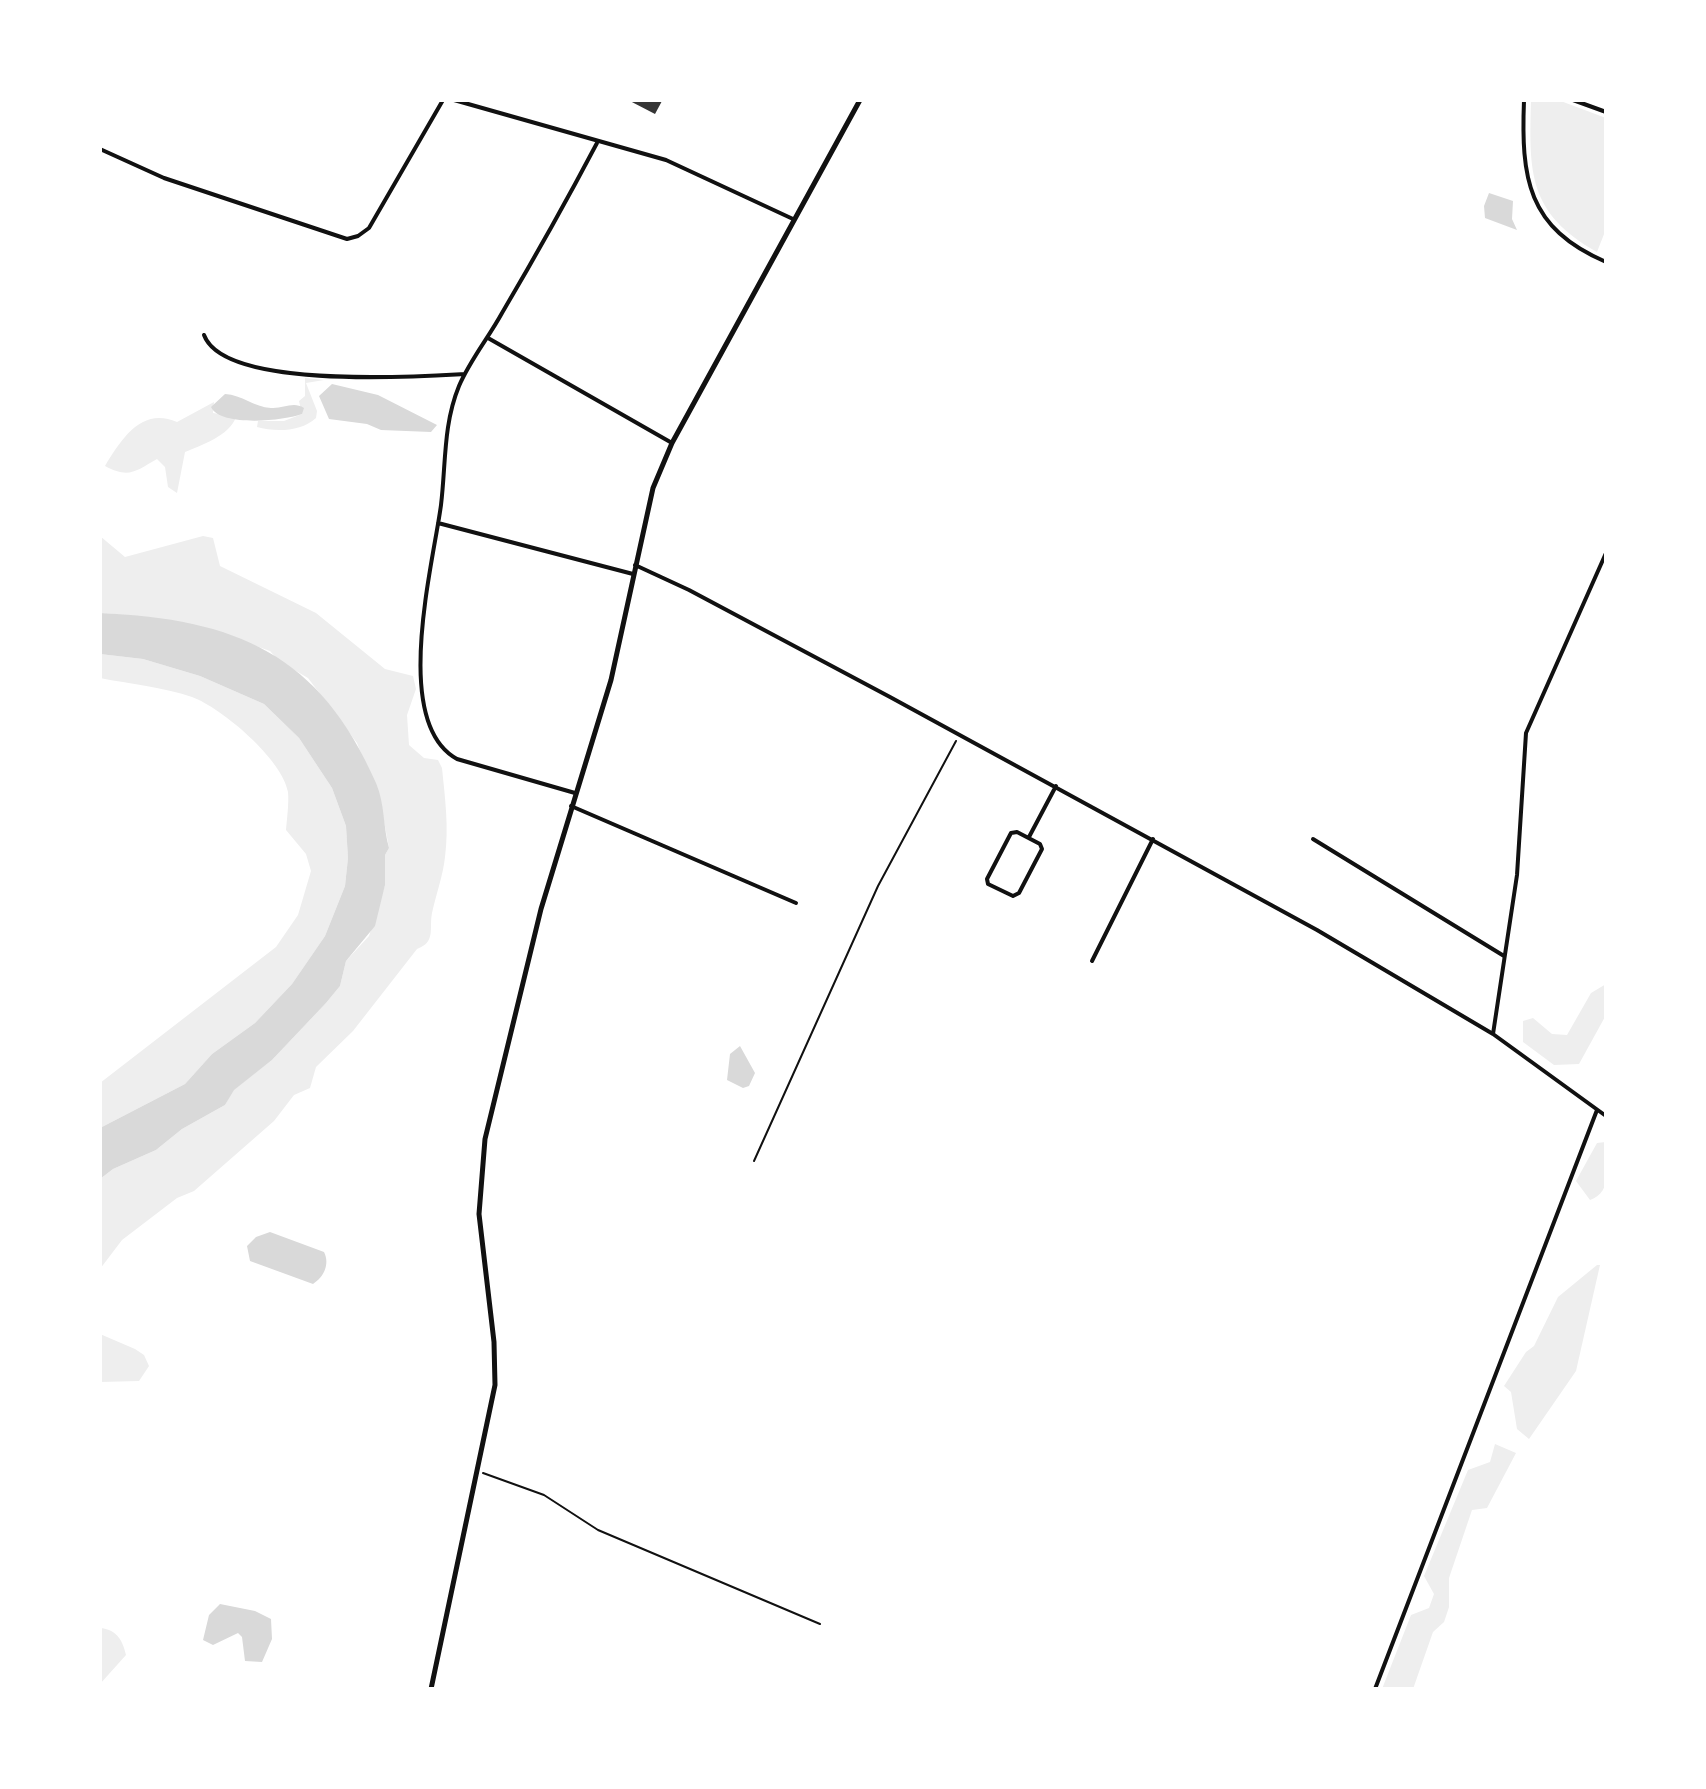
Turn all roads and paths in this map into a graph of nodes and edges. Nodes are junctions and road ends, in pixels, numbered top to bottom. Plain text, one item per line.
1 (443, 100) edge
2 (454, 100) edge
3 (860, 100) edge
4 (1524, 100) edge
5 (1573, 100) edge
6 (1606, 112) edge
7 (597, 143) junction
8 (100, 149) edge
9 (793, 219) junction
10 (1606, 262) edge
11 (204, 335) dead end
12 (488, 338) junction
13 (464, 374) junction
14 (672, 443) junction
15 (438, 523) junction
16 (1606, 553) edge
17 (635, 565) junction
18 (633, 574) junction
19 (959, 734) junction
20 (1056, 786) junction
21 (575, 793) junction
22 (571, 806) junction
23 (1029, 838) junction
24 (1153, 839) junction
25 (1313, 839) dead end
26 (796, 903) dead end
27 (1504, 956) junction
28 (1092, 961) dead end
29 (1493, 1034) junction
30 (1597, 1110) junction
31 (1606, 1116) edge
32 (754, 1161) dead end
33 (479, 1471) junction
34 (820, 1624) dead end
35 (431, 1689) edge
36 (1375, 1689) edge

1 - 8 street
2 - 7 street
3 - 9 main road
4 - 10 street
5 - 6 street
7 - 9 street
7 - 12 street
9 - 14 main road
11 - 13 street
12 - 13 street
12 - 14 street
13 - 15 street
14 - 17 main road
15 - 18 street
15 - 21 street
16 - 27 street
17 - 18 main road
17 - 19 street
18 - 21 main road
19 - 20 street
19 - 32 path
20 - 23 street
20 - 24 street
21 - 22 main road
22 - 26 street
22 - 33 main road
23 - 23 street
24 - 28 street
24 - 29 street
25 - 27 street
27 - 29 street
29 - 30 street
30 - 31 street
30 - 36 street
33 - 34 path
33 - 35 main road

